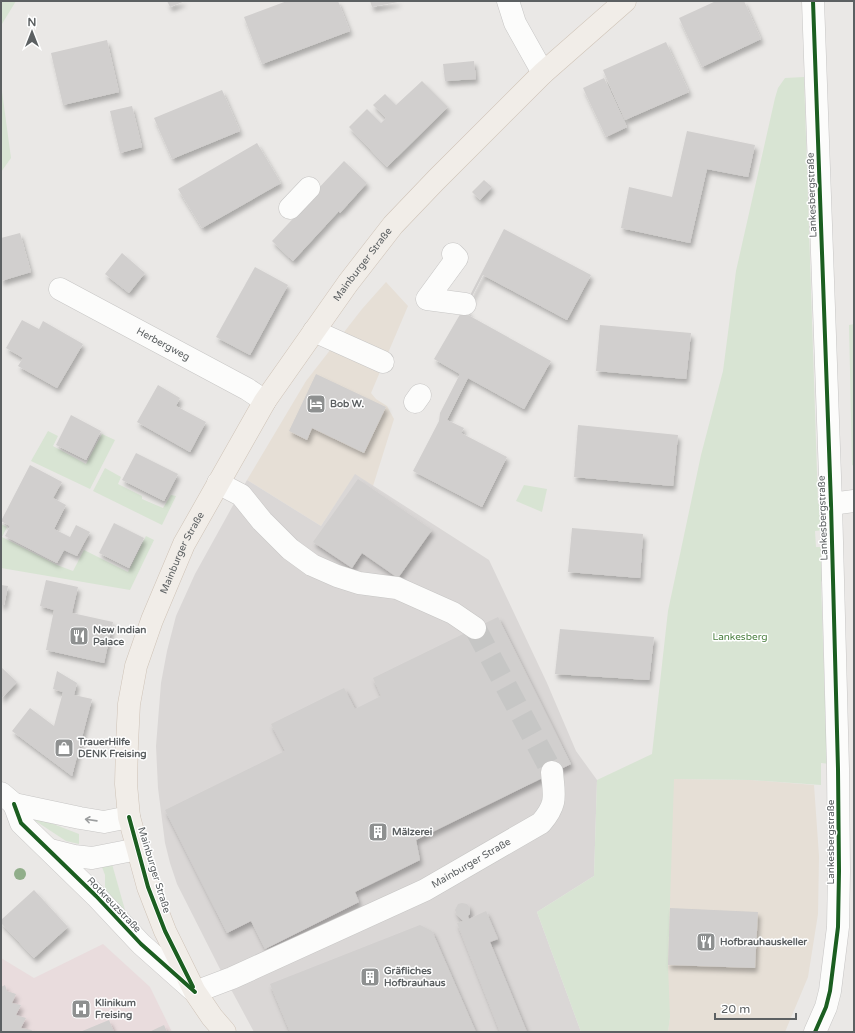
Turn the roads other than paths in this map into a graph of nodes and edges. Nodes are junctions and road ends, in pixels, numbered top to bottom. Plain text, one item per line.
1 (508, 1) edge
2 (625, 1) edge
3 (813, 1) edge
4 (543, 73) junction
5 (309, 188) dead end
6 (290, 208) dead end
7 (453, 254) dead end
8 (60, 289) dead end
9 (466, 304) dead end
10 (314, 331) junction
11 (383, 362) dead end
12 (266, 401) junction
13 (218, 483) junction
14 (854, 501) edge
15 (830, 504) junction
16 (475, 628) tunnel mouth
17 (552, 772) tunnel mouth
18 (7, 798) edge
19 (129, 817) junction
20 (138, 849) junction
21 (48, 850) junction
22 (847, 870) edge
23 (196, 992) junction
24 (216, 1027) edge
25 (815, 1032) edge

1 - 4 street
2 - 4 main road, Mainburger Straße
3 - 15 street, Lankesbergstraße
4 - 10 main road, Mainburger Straße
5 - 6 street
7 - 9 street
8 - 12 street, Herbergweg
10 - 11 street
10 - 12 main road, Mainburger Straße
12 - 13 main road, Mainburger Straße
13 - 16 street
13 - 19 main road, Mainburger Straße
14 - 15 street
15 - 22 street, Lankesbergstraße
17 - 23 street, Mainburger Straße
19 -> 18 street, Rotkreuzstraße
18 - 21 street, Rotkreuzstraße
19 - 20 main road, Mainburger Straße
20 - 21 street
20 - 23 main road, Mainburger Straße
21 - 23 street, Rotkreuzstraße
22 - 25 street, Lankesbergstraße
23 - 24 main road, Mainburger Straße

